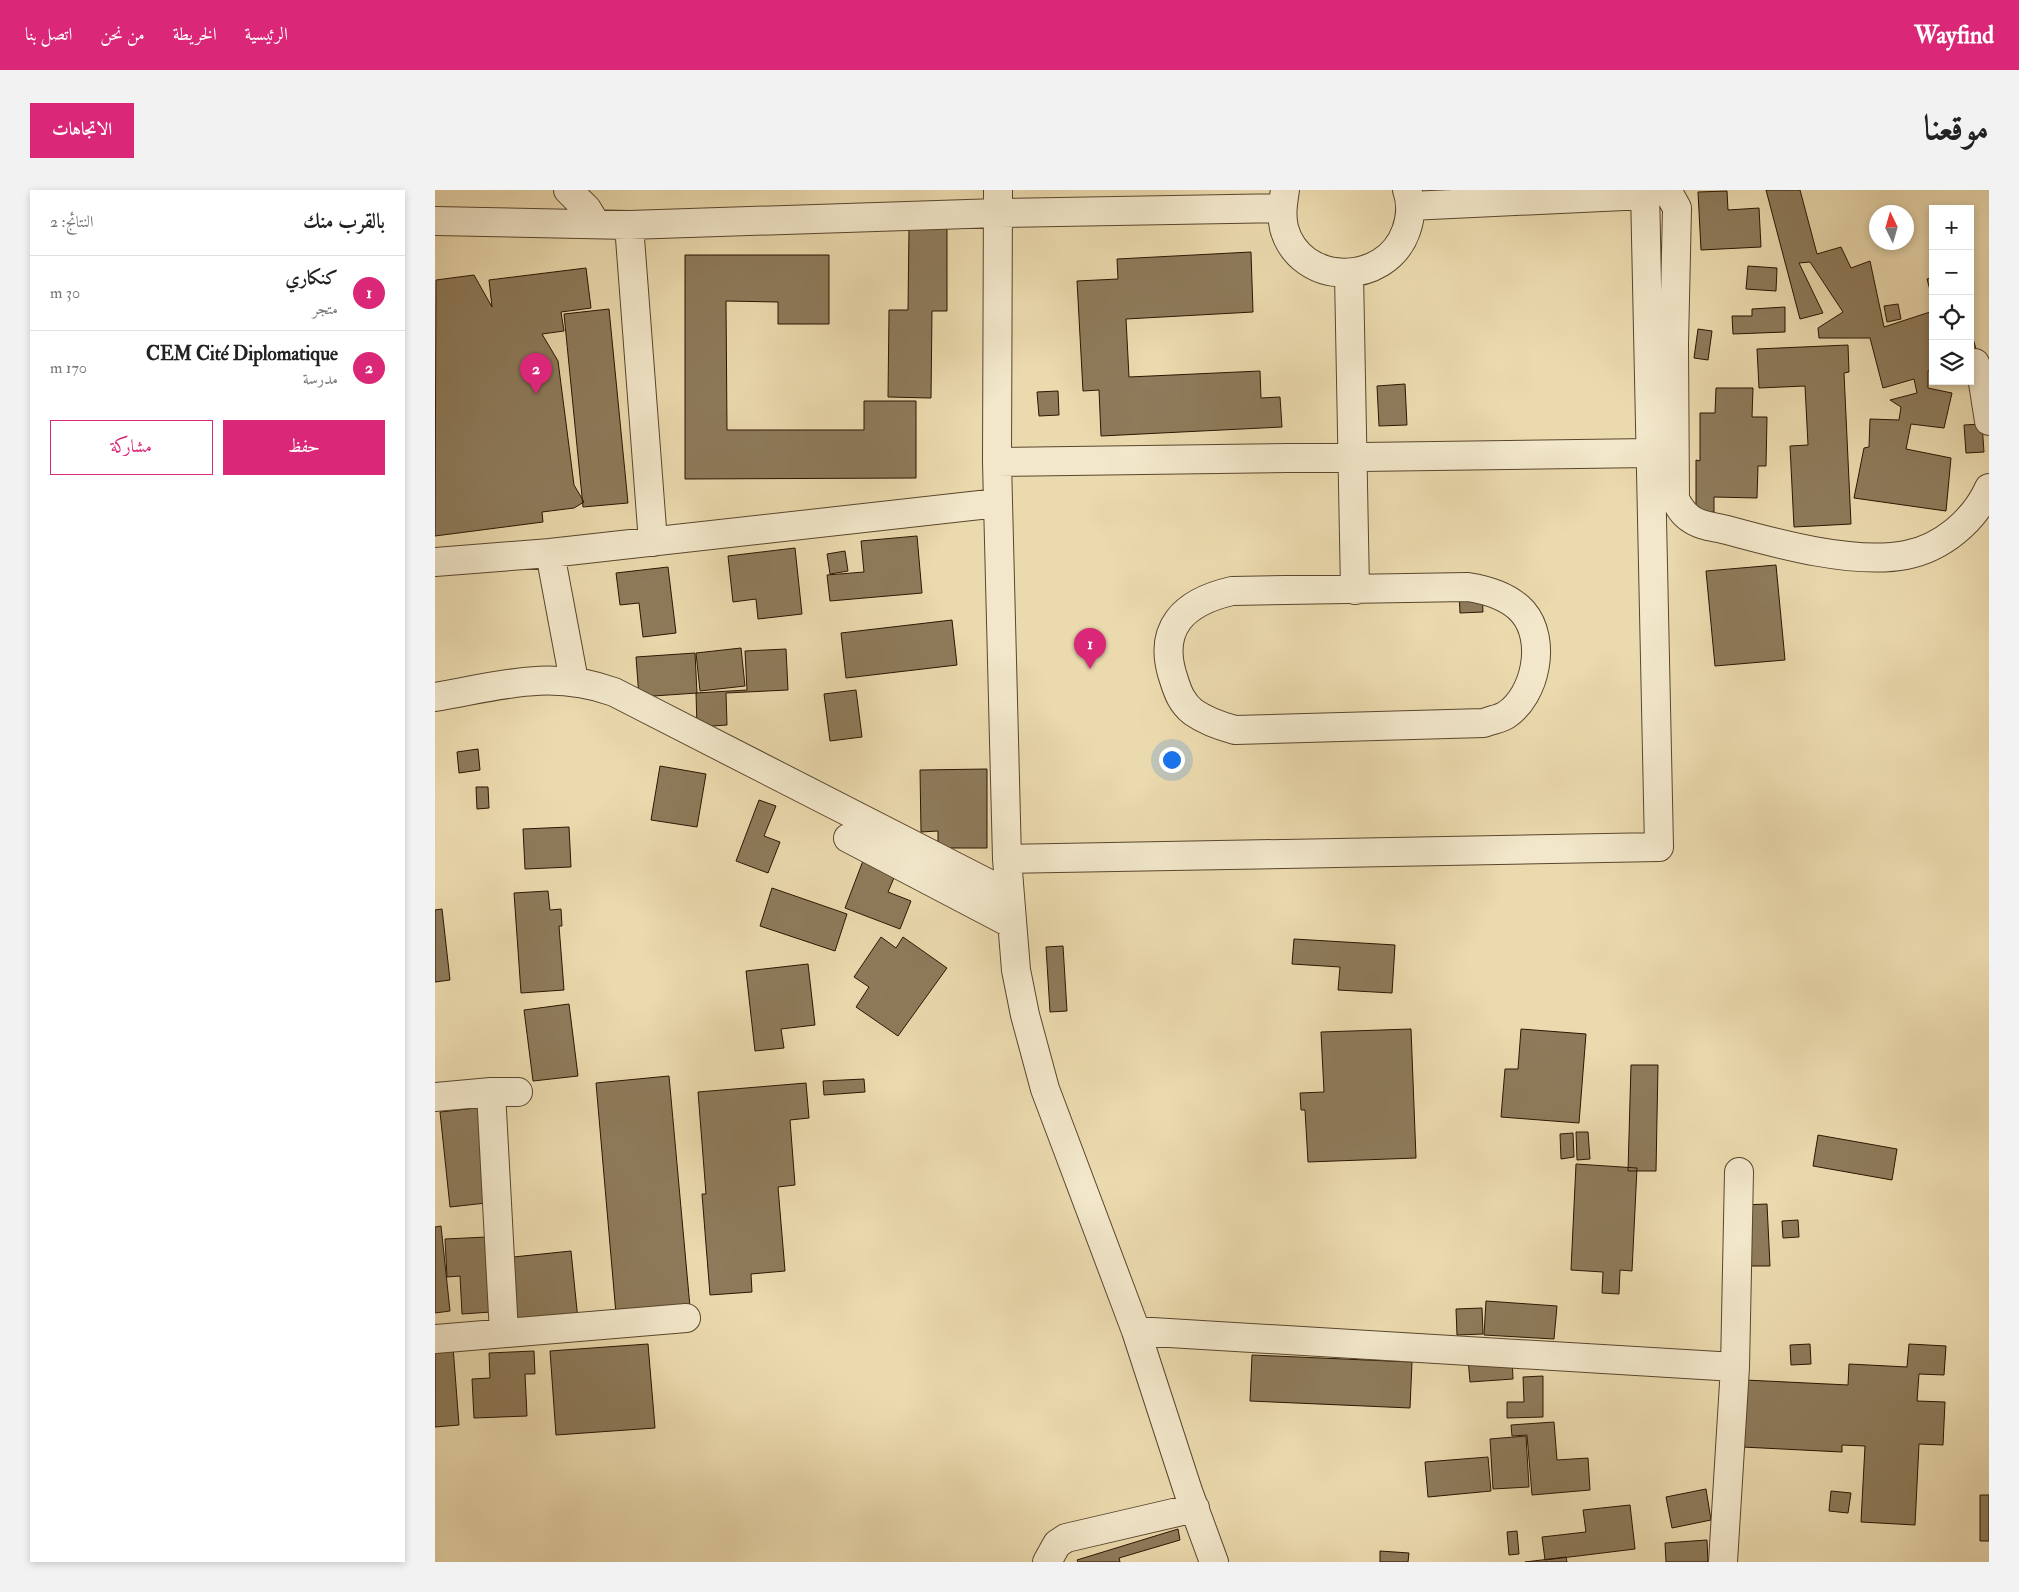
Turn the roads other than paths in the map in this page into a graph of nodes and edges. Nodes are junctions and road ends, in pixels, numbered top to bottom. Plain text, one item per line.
1 (568, 190) edge
2 (1652, 192) edge
3 (1409, 198) edge
4 (1283, 199) edge
5 (998, 202) edge
6 (435, 221) edge
7 (596, 224) junction
8 (629, 225) junction
9 (1349, 274) junction
10 (1975, 363) dead end
11 (1989, 421) edge
12 (1649, 453) junction
13 (1354, 458) junction
14 (997, 462) junction
15 (1989, 488) edge
16 (998, 503) junction
17 (653, 542) junction
18 (550, 553) junction
19 (435, 562) edge
20 (1355, 590) junction
21 (574, 681) junction
22 (435, 697) edge
23 (849, 838) dead end
24 (1007, 859) junction
25 (1009, 894) junction
26 (1011, 923) junction
27 (491, 1092) junction
28 (518, 1092) dead end
29 (435, 1097) edge
30 (1739, 1172) dead end
31 (686, 1318) dead end
32 (1136, 1331) junction
33 (504, 1333) junction
34 (435, 1339) edge
35 (1735, 1367) junction
36 (1195, 1508) junction
37 (1047, 1562) edge
38 (1214, 1562) edge
39 (1723, 1562) edge

1 - 7 street
2 - 3 street
2 - 12 street
2 - 15 street
3 - 9 street
4 - 5 street
4 - 9 street
5 - 8 street
5 - 14 street
6 - 7 street
7 - 8 street
8 - 17 street
9 - 13 street
10 - 11 street
12 - 13 street
12 - 24 street
13 - 14 street
13 - 20 street
14 - 16 street
16 - 17 street
16 - 24 street
17 - 18 street
18 - 19 street
18 - 21 street
20 - 20 street
21 - 22 street
21 - 25 street
23 - 26 street
24 - 25 street
25 - 26 street
26 - 32 street
27 - 28 street
27 - 29 street
27 - 33 street
30 - 35 street
31 - 33 street
32 - 35 street
32 - 36 street
33 - 34 street
35 - 39 street
36 - 37 street
36 - 38 street

